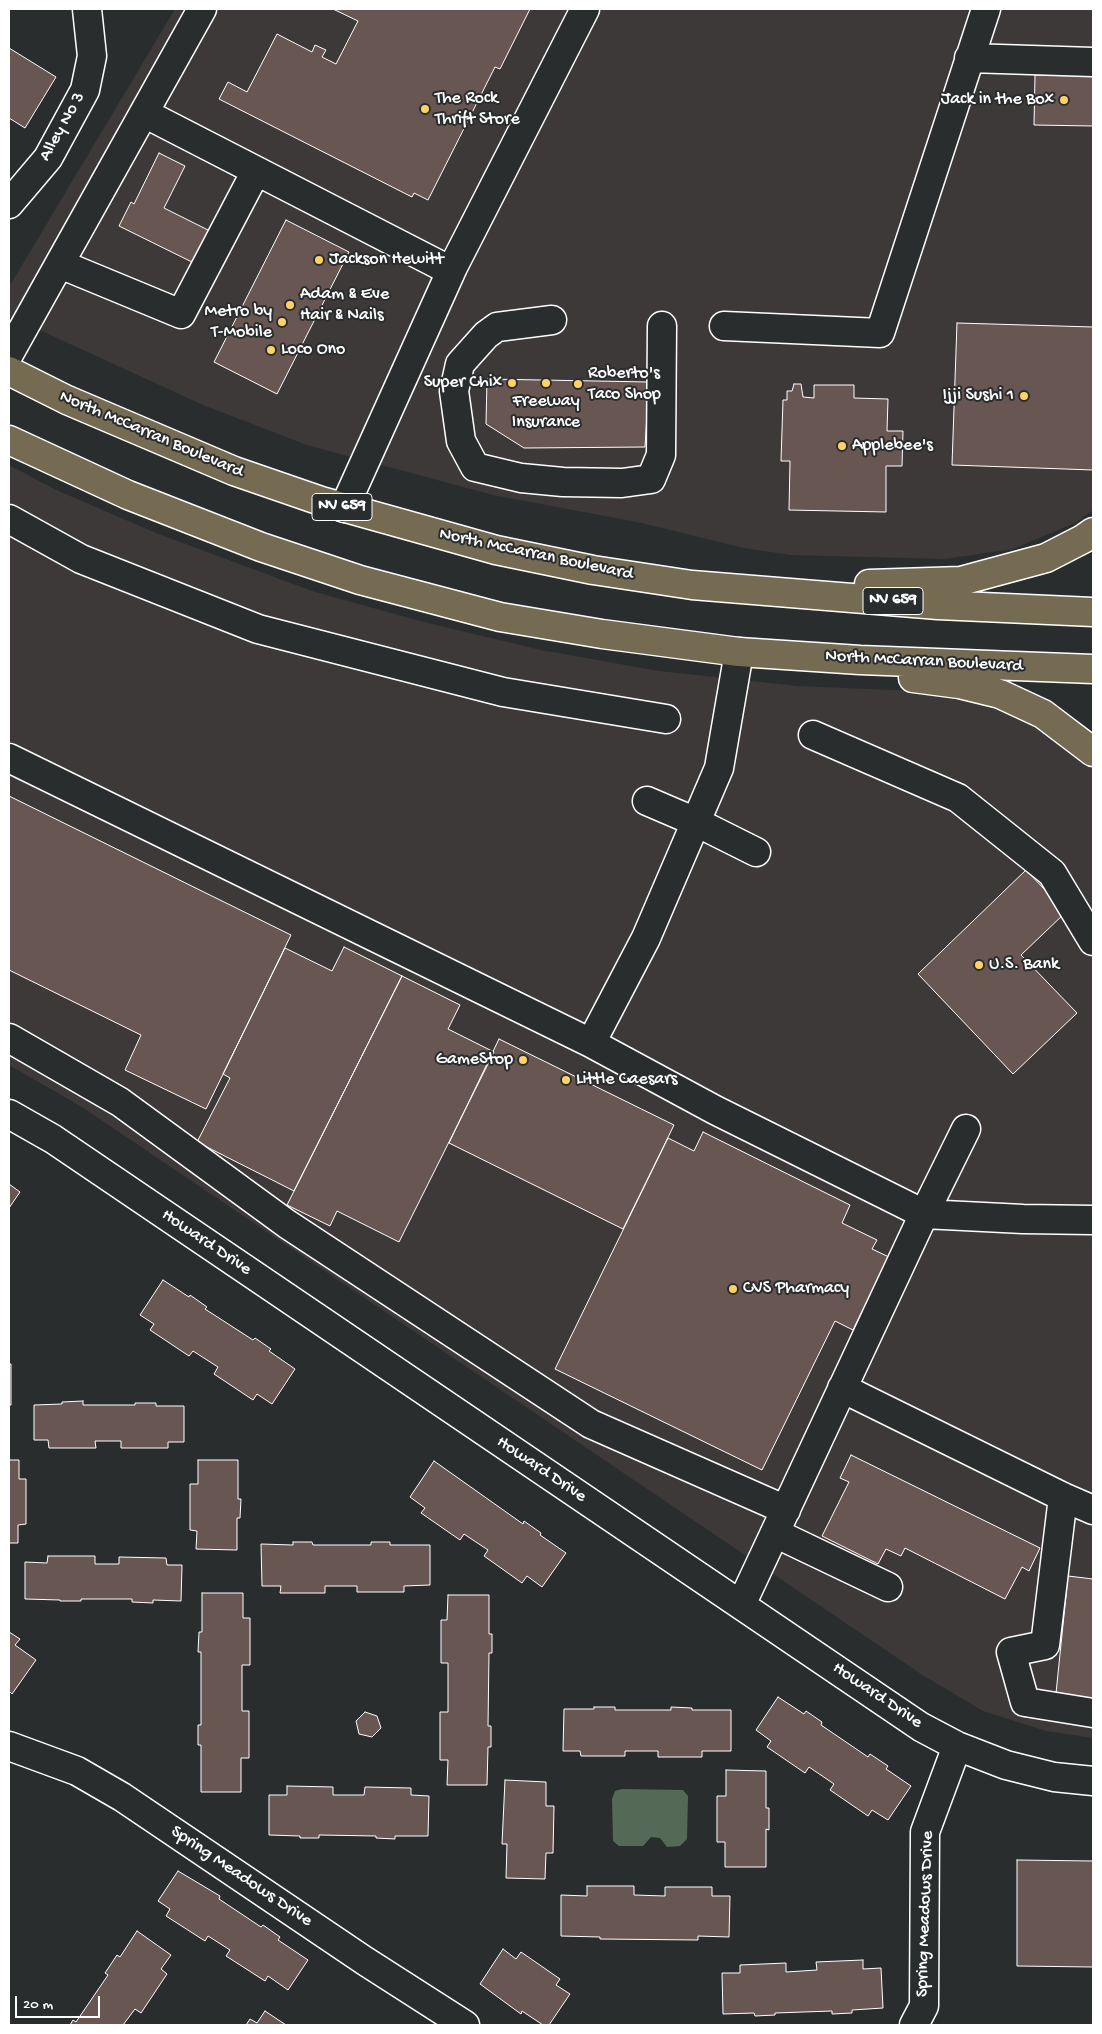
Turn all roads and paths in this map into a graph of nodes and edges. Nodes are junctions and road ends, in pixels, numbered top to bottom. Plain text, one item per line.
1 (87, 9) edge
2 (202, 9) edge
3 (584, 9) edge
4 (986, 9) edge
5 (969, 58) junction
6 (1093, 62) edge
7 (144, 113) junction
8 (256, 171) junction
9 (9, 204) edge
10 (60, 264) junction
11 (451, 271) junction
12 (552, 320) dead end
13 (662, 326) dead end
14 (724, 326) dead end
15 (9, 354) edge
16 (9, 371) edge
17 (9, 440) edge
18 (344, 508) junction
19 (9, 519) edge
20 (1093, 532) edge
21 (692, 585) junction
22 (1093, 612) edge
23 (739, 652) junction
24 (1093, 669) edge
25 (666, 719) dead end
26 (813, 735) dead end
27 (1093, 752) edge
28 (9, 758) edge
29 (647, 801) dead end
30 (696, 822) junction
31 (756, 852) dead end
32 (1093, 940) edge
33 (9, 1038) edge
34 (591, 1043) junction
35 (9, 1114) edge
36 (966, 1129) dead end
37 (924, 1214) junction
38 (1093, 1220) edge
39 (842, 1388) junction
40 (1063, 1497) junction
41 (1093, 1510) edge
42 (780, 1521) junction
43 (888, 1588) dead end
44 (741, 1605) junction
45 (1093, 1713) edge
46 (9, 1746) edge
47 (957, 1746) junction
48 (1093, 1781) edge
49 (465, 2025) edge
50 (914, 2025) edge

1 - 9 street, Alley No 3
2 - 7 street
3 - 11 street
4 - 5 street
5 - 6 street
5 - 14 street
7 - 8 street
7 - 10 street
8 - 10 street
8 - 11 street
10 - 15 street
11 - 18 street
12 - 13 street
16 - 18 main road, North McCarran Boulevard / NV 659
17 - 23 main road, North McCarran Boulevard
18 - 21 main road, North McCarran Boulevard / NV 659
19 - 25 street
20 - 21 main road
21 - 22 main road, North McCarran Boulevard / NV 659
23 - 24 main road, North McCarran Boulevard
23 - 27 main road
23 - 30 street
26 - 32 street
28 - 34 street
29 - 30 street
30 - 31 street
30 - 34 street
33 - 42 street
34 - 37 street
35 - 44 street, Howard Drive
36 - 37 street
37 - 38 street
37 - 39 street
39 - 40 street
39 - 42 street
40 - 41 street
40 - 45 street
42 - 43 street
42 - 44 street
44 - 47 street, Howard Drive
46 - 49 street, Spring Meadows Drive
47 - 48 street, Howard Drive
47 - 50 street, Spring Meadows Drive

